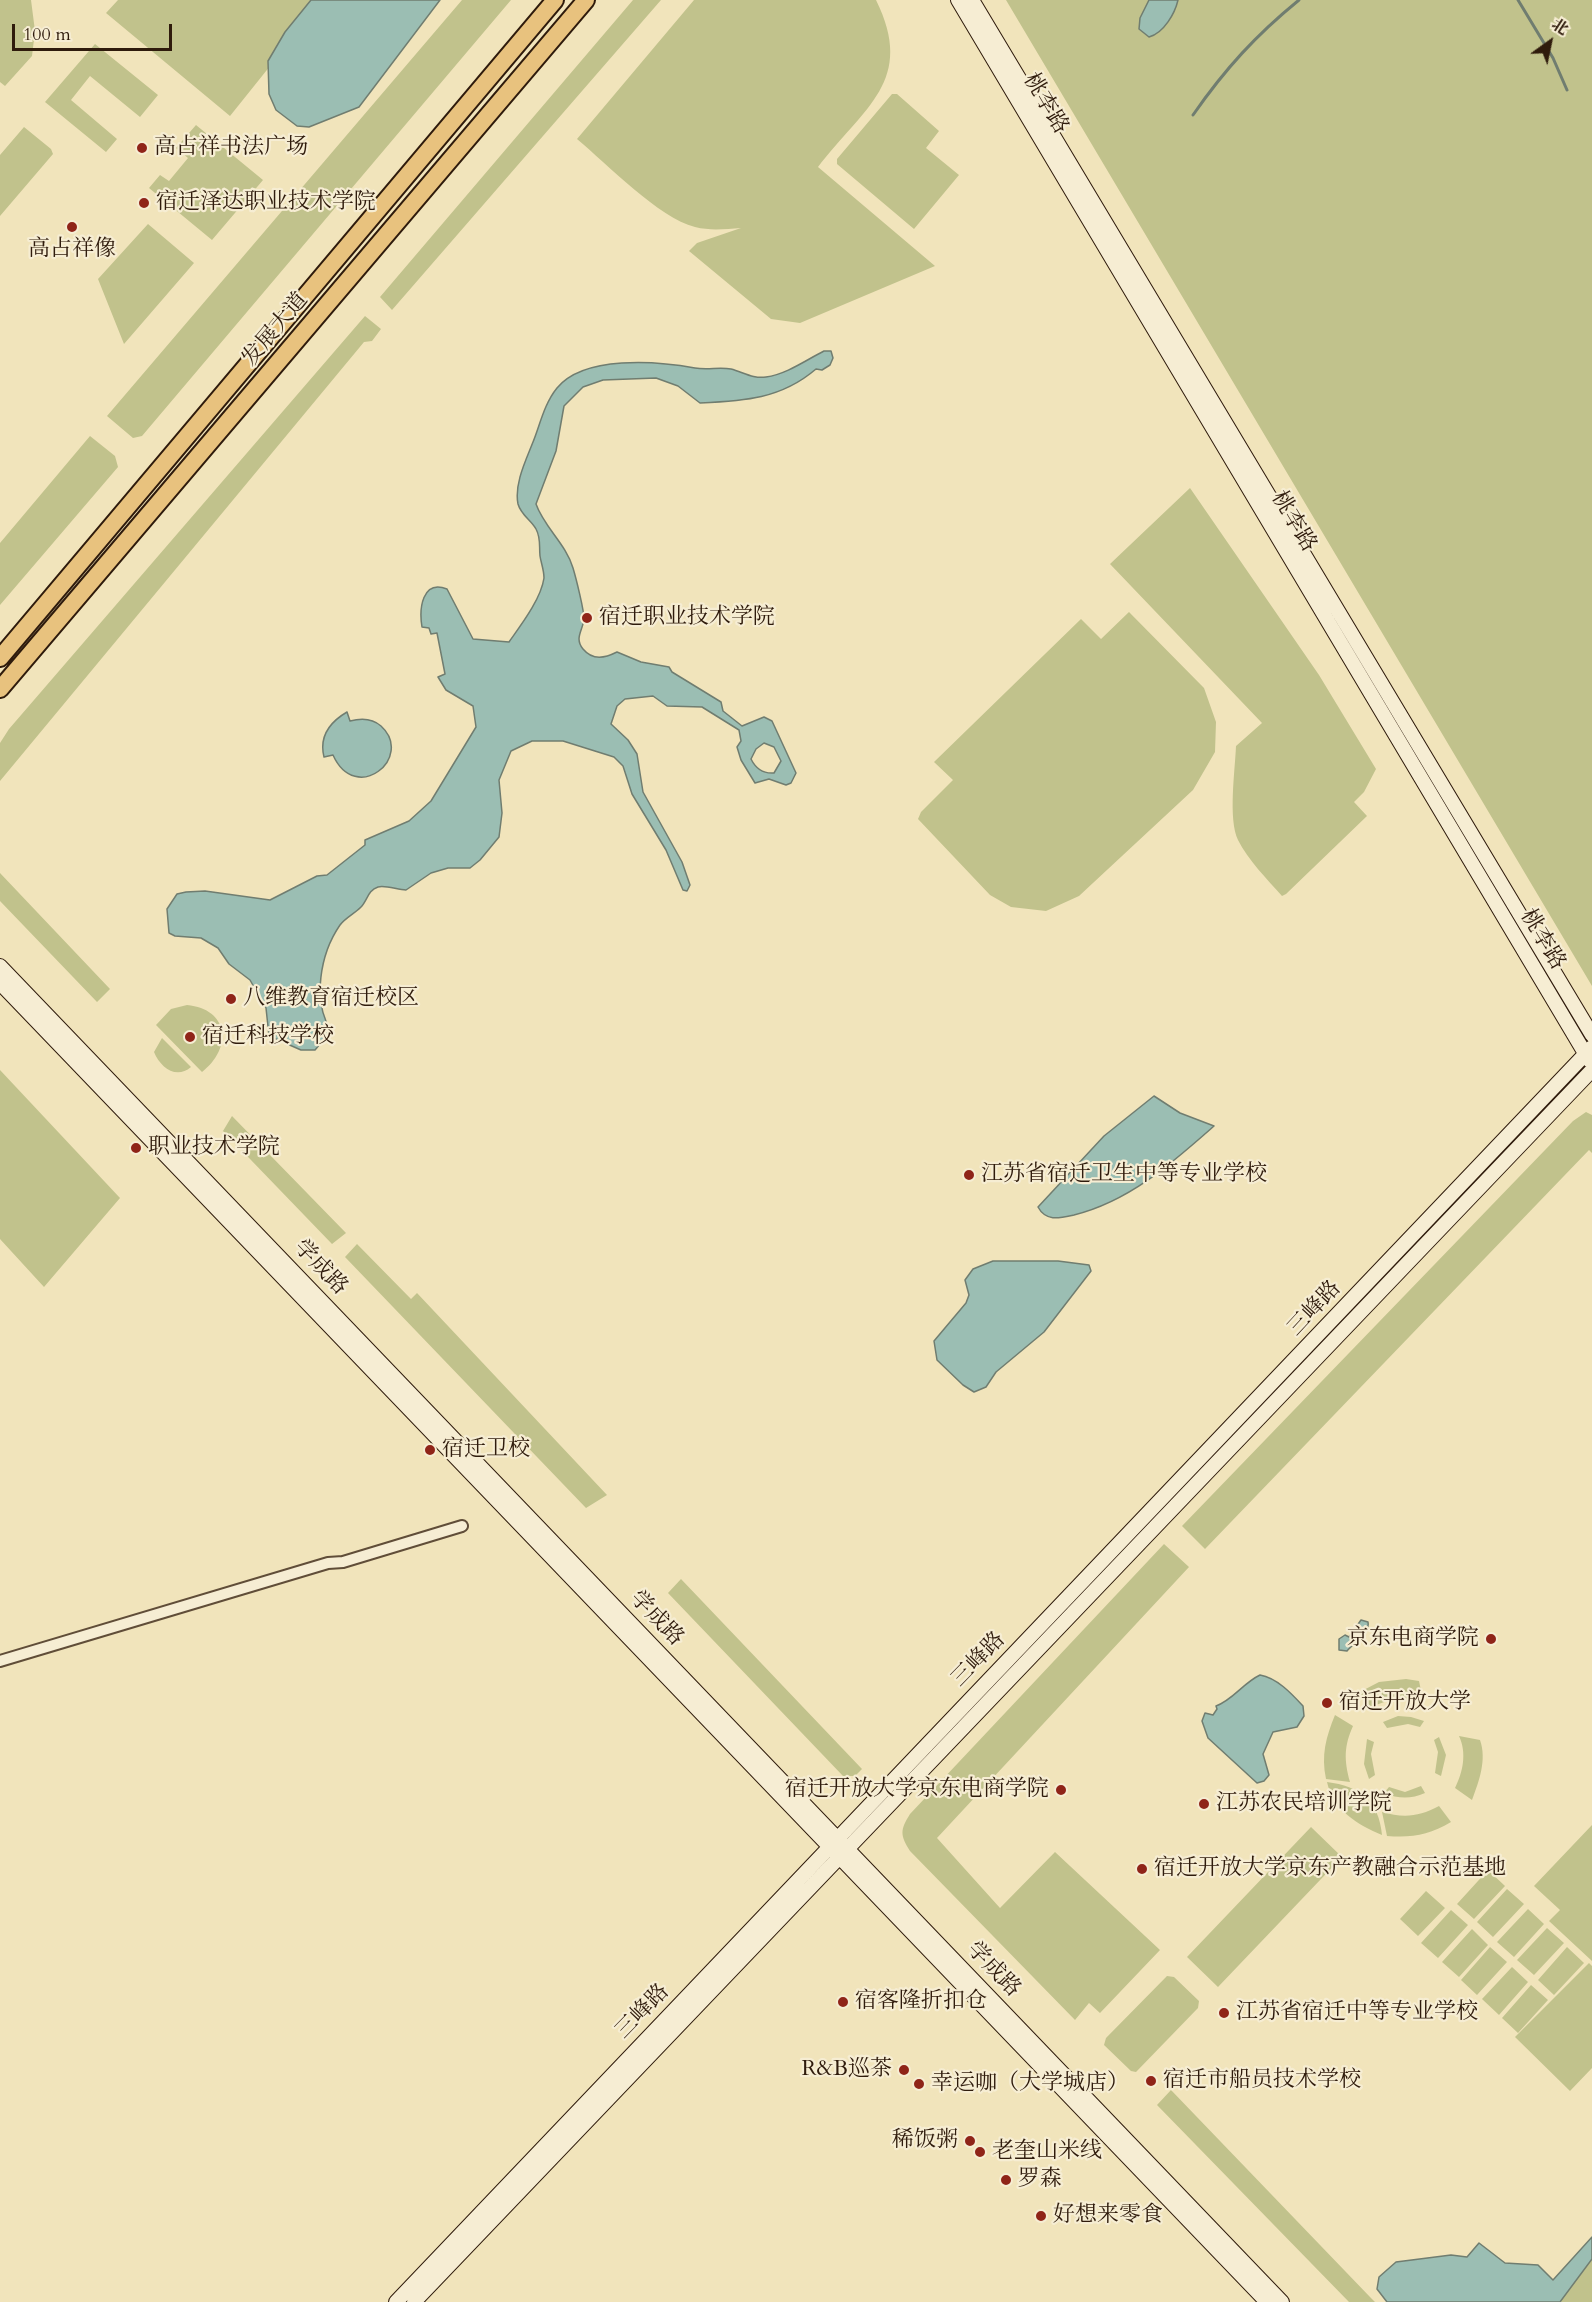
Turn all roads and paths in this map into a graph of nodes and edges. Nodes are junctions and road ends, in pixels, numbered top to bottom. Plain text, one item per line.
1 (555, 0) edge
2 (586, 0) edge
3 (958, 0) edge
4 (972, 0) edge
5 (0, 658) edge
6 (0, 689) edge
7 (0, 966) edge
8 (0, 983) edge
9 (1592, 1035) edge
10 (1590, 1059) edge
11 (462, 1526) dead end
12 (0, 1661) edge
13 (839, 1847) junction
14 (396, 2302) edge
15 (414, 2302) edge
16 (1267, 2302) edge
17 (1282, 2302) edge

1 - 5 main road, 发展大道
2 - 6 main road, 发展大道
3 - 10 main road, 桃李路
4 - 9 main road, 桃李路
7 - 13 main road, 学成路
8 - 13 main road, 学成路
10 - 13 main road, 三峰路
11 - 12 street
13 - 14 main road, 三峰路
13 - 15 main road, 三峰路
13 - 16 main road, 学成路
13 - 17 main road, 学成路

